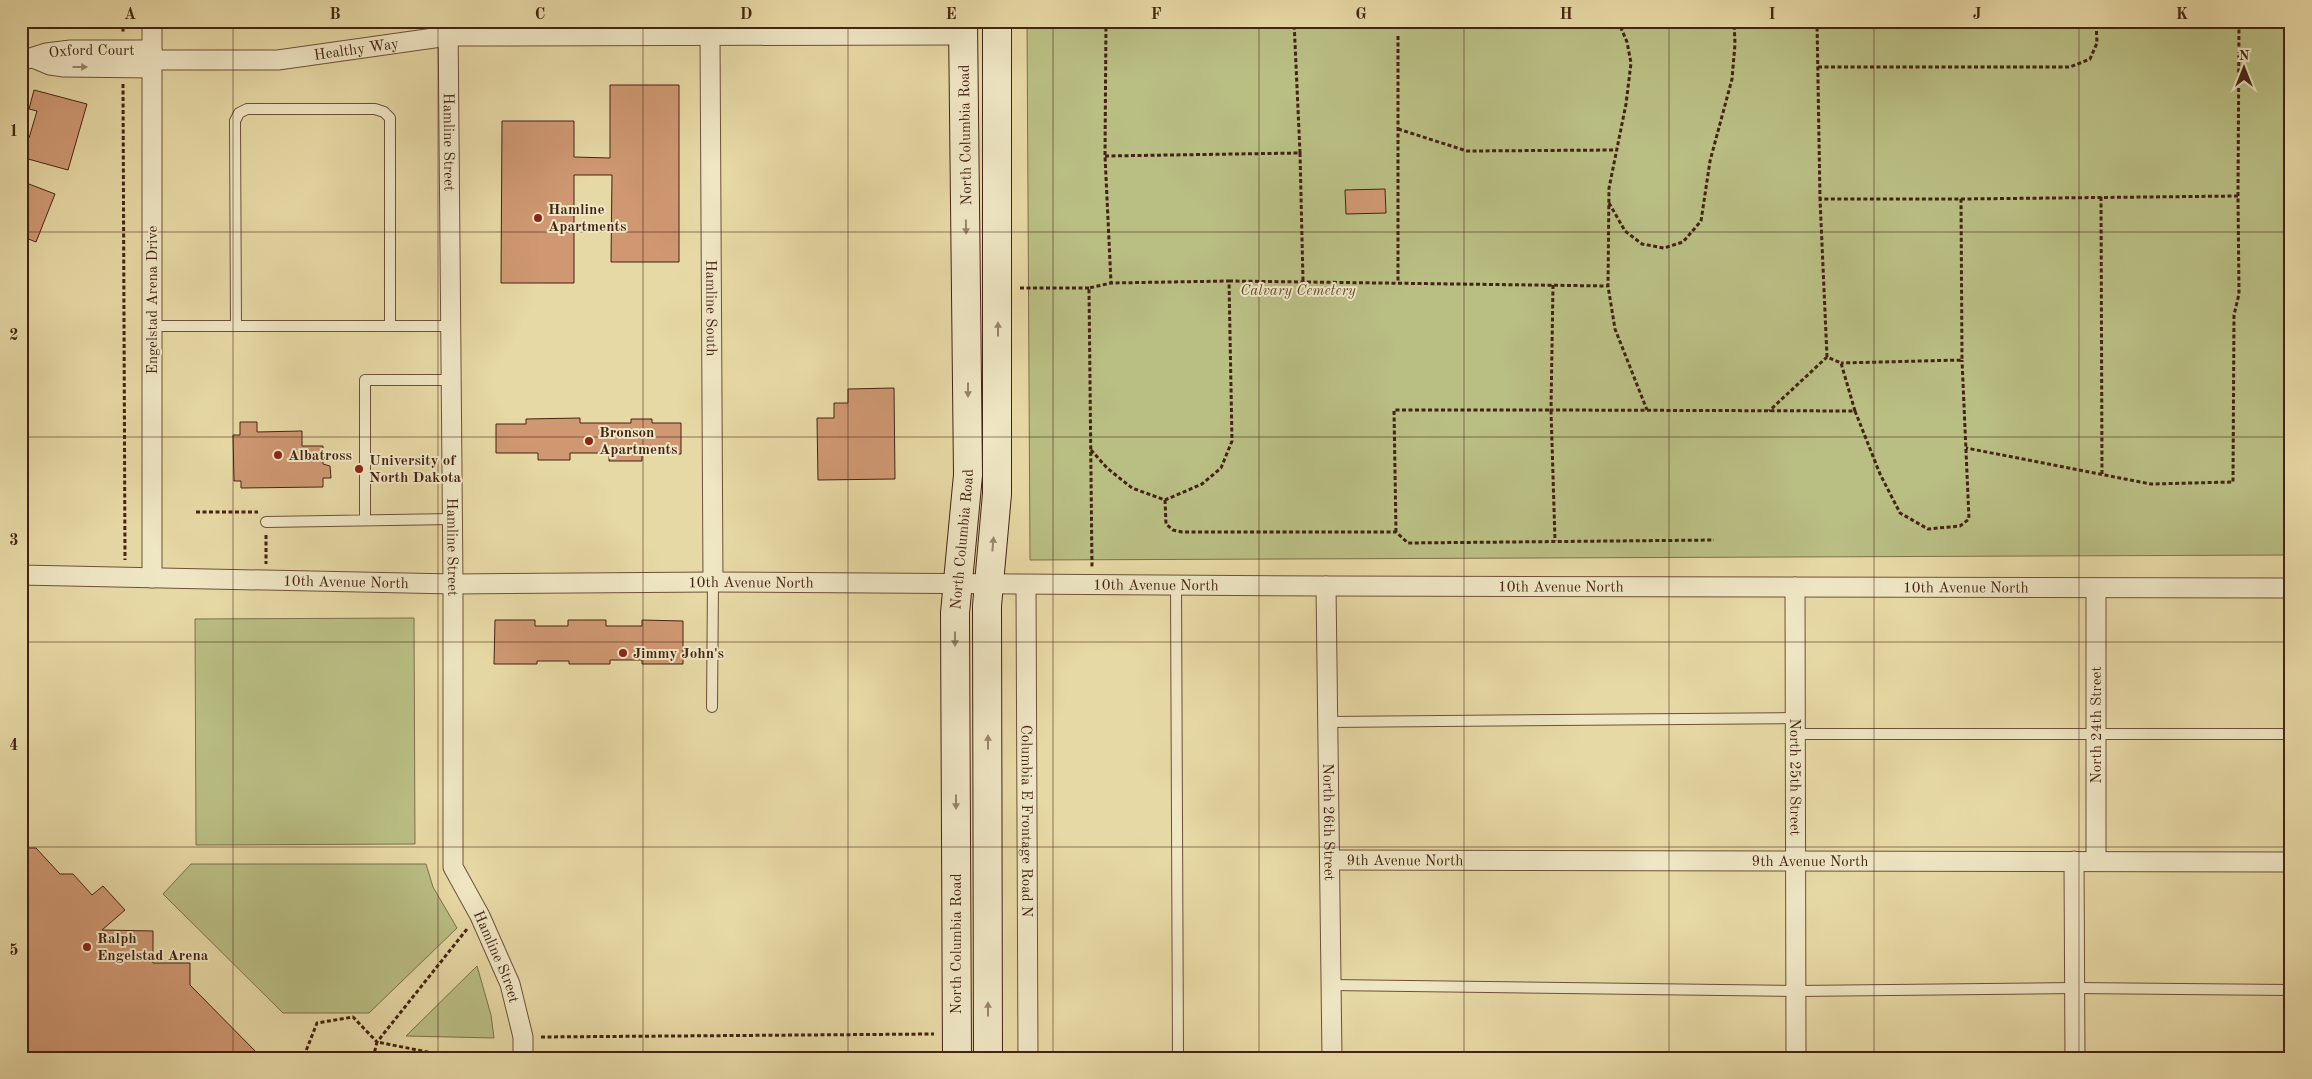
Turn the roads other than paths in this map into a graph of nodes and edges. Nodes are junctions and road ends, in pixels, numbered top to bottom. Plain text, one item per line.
1 (152, 21) edge
2 (997, 21) edge
3 (957, 28) edge
4 (448, 29) edge
5 (710, 36) junction
6 (27, 59) edge
7 (152, 59) junction
8 (152, 326) junction
9 (236, 326) junction
10 (390, 326) junction
11 (451, 326) junction
12 (452, 380) junction
13 (453, 519) junction
14 (365, 520) junction
15 (266, 522) road end
16 (21, 575) edge
17 (152, 578) junction
18 (713, 582) junction
19 (454, 584) junction
20 (956, 584) junction
21 (989, 585) junction
22 (1026, 585) junction
23 (1176, 585) junction
24 (1326, 586) junction
25 (1795, 587) junction
26 (2096, 588) junction
27 (2291, 588) edge
28 (712, 707) dead end
29 (1328, 722) junction
30 (1796, 726) junction
31 (2096, 734) junction
32 (2291, 734) edge
33 (1330, 860) junction
34 (1796, 861) junction
35 (2074, 862) junction
36 (2096, 862) junction
37 (2291, 862) edge
38 (1331, 985) junction
39 (2075, 988) junction
40 (2291, 990) edge
41 (1796, 991) junction
42 (523, 1058) edge
43 (957, 1058) edge
44 (988, 1058) edge
45 (1028, 1058) edge
46 (1178, 1058) edge
47 (1332, 1058) edge
48 (1796, 1058) edge
49 (2075, 1058) edge

1 - 7 street, Engelstad Arena Drive
21 -> 2 main road, North Columbia Road
3 - 5 street, Healthy Way
3 -> 20 main road, North Columbia Road
4 - 5 street, Healthy Way
4 - 7 street, Healthy Way
4 - 11 street, Hamline Street
5 - 18 street, Hamline South
6 - 7 street, Oxford Court
7 - 8 street, Engelstad Arena Drive
8 - 9 lane
8 - 17 street, Engelstad Arena Drive
9 - 10 lane
9 - 10 lane
10 - 11 lane
11 - 12 street, Hamline Street
12 - 13 street, Hamline Street
12 - 14 lane
13 - 14 lane
13 - 19 street, Hamline Street
14 - 15 lane
16 - 17 street, 10th Avenue North
17 - 19 street, 10th Avenue North
18 - 19 street, 10th Avenue North
18 - 20 street, 10th Avenue North
18 - 28 lane
19 - 42 street, Hamline Street
20 - 21 street, 10th Avenue North
20 -> 43 main road, North Columbia Road
21 - 22 street, 10th Avenue North
44 -> 21 main road, North Columbia Road
22 - 23 street, 10th Avenue North
22 - 45 street, Columbia E Frontage Road N
23 - 24 street, 10th Avenue North
23 - 46 lane
24 - 25 street, 10th Avenue North
24 - 29 street, North 26th Street
25 - 26 street, 10th Avenue North
25 - 30 street, North 25th Street
26 - 27 street, 10th Avenue North
26 - 31 street, North 24th Street
29 - 30 lane
29 - 33 street, North 26th Street
30 - 31 lane
30 - 34 street, North 25th Street
31 - 32 lane
31 - 36 street, North 24th Street
33 - 34 street, 9th Avenue North
33 - 38 street, North 26th Street
34 - 35 street, 9th Avenue North
34 - 41 street, North 25th Street
35 - 36 street, 9th Avenue North
35 - 39 street
36 - 37 street, 9th Avenue North
38 - 41 lane
38 - 47 street, North 26th Street
39 - 40 lane
39 - 41 lane
39 - 49 street
41 - 48 street, North 25th Street

